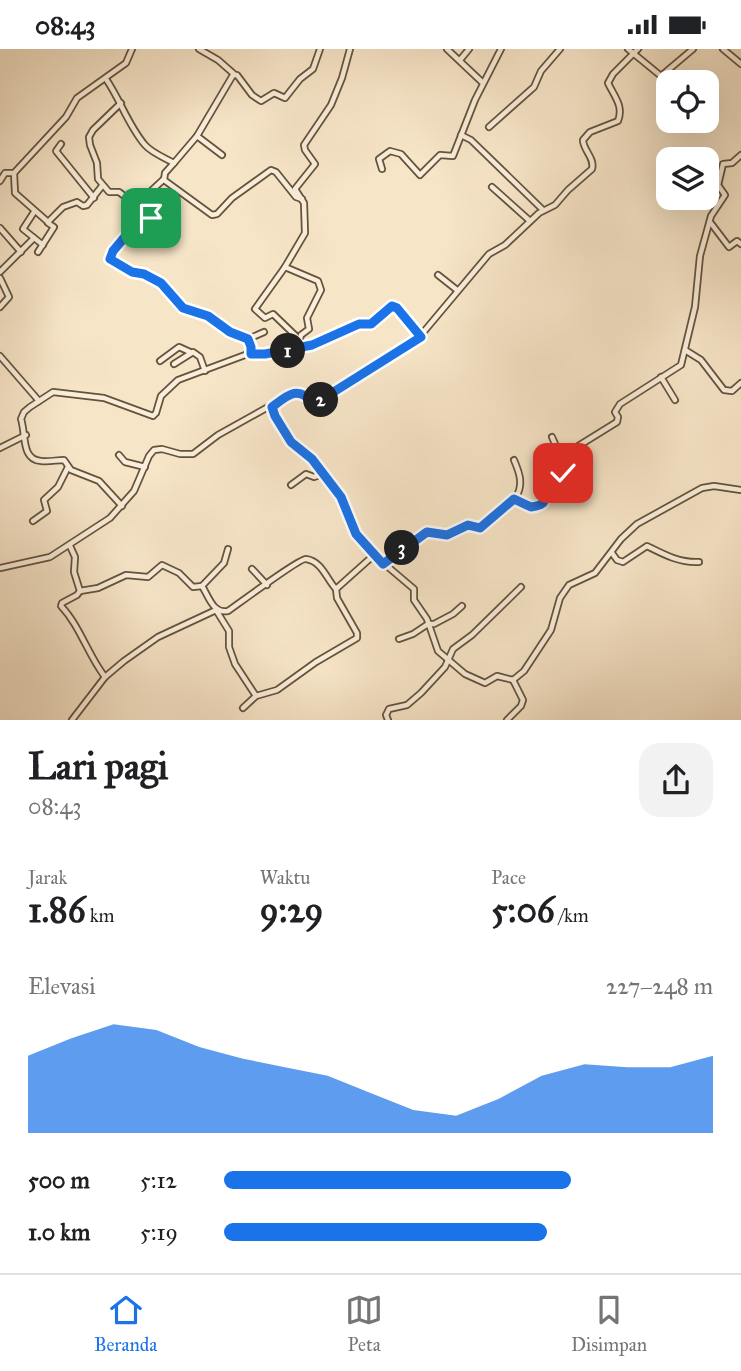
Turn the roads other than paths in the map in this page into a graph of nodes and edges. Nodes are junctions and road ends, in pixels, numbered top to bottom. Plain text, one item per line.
1 (132, 49) edge
2 (199, 49) edge
3 (320, 49) edge
4 (350, 49) edge
5 (447, 49) edge
6 (469, 49) edge
7 (501, 49) edge
8 (560, 49) edge
9 (628, 49) edge
10 (693, 49) edge
11 (723, 49) edge
12 (636, 51) edge
13 (460, 60) junction
14 (741, 64) edge
15 (234, 74) junction
16 (106, 79) junction
17 (483, 83) junction
18 (121, 103) junction
19 (489, 127) dead end
20 (461, 135) junction
21 (197, 136) junction
22 (61, 143) dead end
23 (222, 155) dead end
24 (741, 155) edge
25 (174, 163) junction
26 (382, 169) dead end
27 (14, 173) junction
28 (164, 179) junction
29 (0, 181) edge
30 (102, 186) junction
31 (492, 187) dead end
32 (93, 198) junction
33 (302, 199) junction
34 (543, 210) junction
35 (34, 212) junction
36 (531, 221) junction
37 (48, 222) junction
38 (710, 222) junction
39 (0, 228) edge
40 (34, 238) junction
41 (171, 239) dead end
42 (741, 243) edge
43 (43, 245) junction
44 (21, 252) junction
45 (38, 252) dead end
46 (285, 267) junction
47 (0, 272) edge
48 (438, 275) dead end
49 (0, 278) edge
50 (457, 290) junction
51 (0, 307) edge
52 (264, 332) dead end
53 (421, 337) junction
54 (248, 339) junction
55 (299, 339) junction
56 (298, 347) junction
57 (685, 350) junction
58 (191, 352) junction
59 (251, 354) junction
60 (0, 356) edge
61 (160, 361) dead end
62 (174, 364) dead end
63 (205, 371) junction
64 (660, 377) junction
65 (741, 383) edge
66 (675, 400) dead end
67 (39, 401) junction
68 (272, 407) junction
69 (26, 435) junction
70 (552, 437) dead end
71 (0, 448) edge
72 (120, 455) dead end
73 (570, 455) junction
74 (514, 460) dead end
75 (69, 466) junction
76 (145, 467) junction
77 (323, 474) junction
78 (290, 485) dead end
79 (741, 490) edge
80 (514, 499) junction
81 (122, 506) junction
82 (33, 521) dead end
83 (70, 546) junction
84 (228, 549) dead end
85 (612, 553) junction
86 (374, 555) junction
87 (699, 562) dead end
88 (383, 564) junction
89 (0, 568) edge
90 (252, 569) dead end
91 (267, 585) junction
92 (202, 586) junction
93 (521, 587) dead end
94 (336, 589) junction
95 (80, 591) junction
96 (462, 606) dead end
97 (216, 610) junction
98 (428, 624) junction
99 (398, 639) dead end
100 (449, 660) junction
101 (105, 677) junction
102 (513, 680) junction
103 (257, 696) junction
104 (243, 708) dead end
105 (72, 720) edge
106 (388, 720) edge
107 (507, 720) edge

1 - 16 street
2 - 15 street
3 - 15 street
4 - 33 street
5 - 13 street
6 - 13 street
7 - 17 street
8 - 19 street
9 - 12 street
10 - 12 street
11 - 14 street
12 - 34 street
13 - 17 street
15 - 21 street
16 - 18 street
16 - 27 street
17 - 20 street
18 - 25 street
18 - 30 street
20 - 26 street
20 - 34 street
21 - 23 street
21 - 25 street
22 - 32 street
24 - 38 street
25 - 28 street
27 - 29 street
27 - 35 street
28 - 30 street
28 - 33 street
30 - 32 street
31 - 36 street
32 - 37 street
33 - 46 street
34 - 36 street
35 - 37 street
35 - 40 street
36 - 50 street
37 - 43 street
38 - 42 street
38 - 57 street
39 - 44 street
40 - 43 street
40 - 44 street
41 - 54 street
43 - 45 street
44 - 47 street
46 - 55 street
46 - 55 street
48 - 50 street
49 - 51 street
50 - 53 street
52 - 54 street
53 - 56 street
53 - 68 street
54 - 59 street
55 - 56 street
56 - 59 street
57 - 64 street
57 - 65 street
58 - 61 street
58 - 62 street
58 - 63 street
59 - 63 street
60 - 67 street
63 - 67 street
64 - 66 street
64 - 73 street
67 - 69 street
68 - 76 street
68 - 77 street
69 - 71 street
69 - 75 street
70 - 73 street
72 - 76 street
73 - 80 street
74 - 80 street
75 - 81 street
75 - 82 street
76 - 81 street
77 - 78 street
77 - 86 street
79 - 85 street
80 - 88 street
81 - 83 street
83 - 89 street
83 - 95 street
84 - 92 street
85 - 87 street
85 - 102 street
86 - 88 street
86 - 94 street
88 - 98 street
90 - 91 street
91 - 94 street
91 - 97 street
92 - 95 street
92 - 97 street
93 - 100 street
94 - 103 street
95 - 101 street
96 - 98 street
97 - 101 street
97 - 103 street
98 - 99 street
98 - 100 street
100 - 102 street
100 - 106 street
101 - 105 street
102 - 107 street
103 - 104 street

